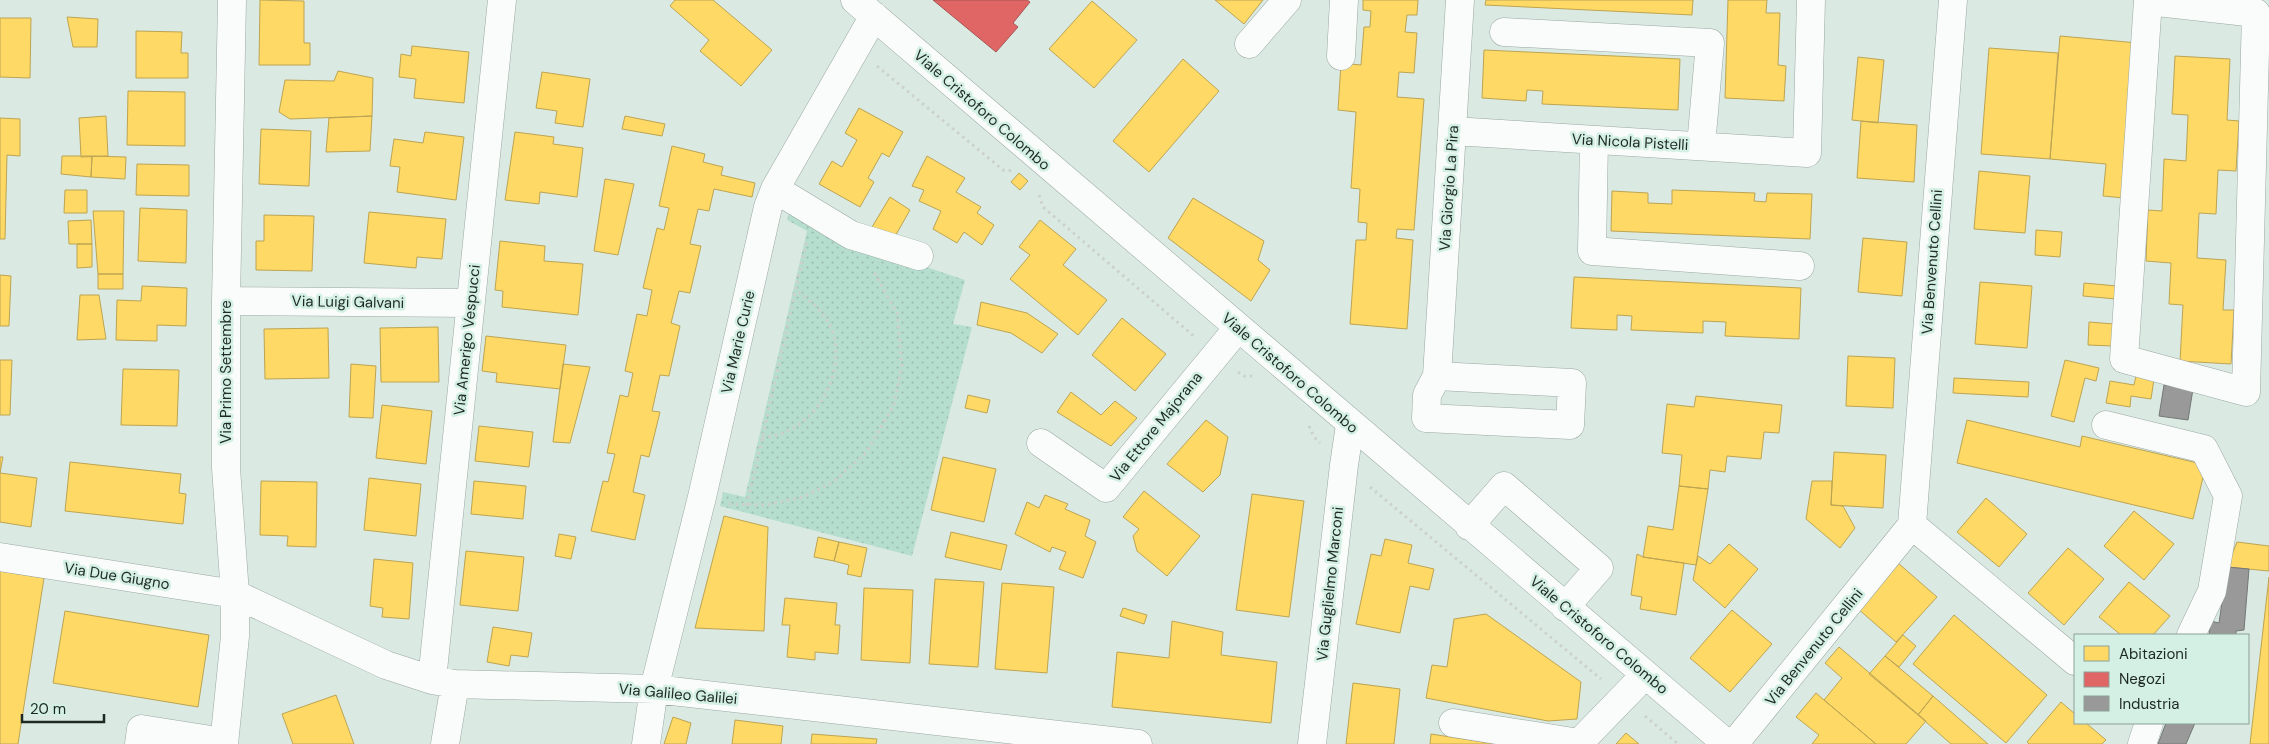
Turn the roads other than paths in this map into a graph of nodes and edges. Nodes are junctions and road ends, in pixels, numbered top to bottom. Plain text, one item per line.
1 (232, 0) edge
2 (502, 0) edge
3 (1287, 0) edge
4 (1344, 0) edge
5 (1460, 0) edge
6 (1811, 0) edge
7 (1953, 0) edge
8 (2148, 0) edge
9 (865, 8) edge
10 (1504, 32) dead end
11 (1249, 44) dead end
12 (1341, 56) dead end
13 (1454, 131) junction
14 (1594, 140) junction
15 (1701, 146) junction
16 (775, 189) junction
17 (919, 256) dead end
18 (1800, 266) dead end
19 (226, 301) junction
20 (470, 303) junction
21 (1238, 328) junction
22 (1437, 376) junction
23 (1350, 425) junction
24 (2106, 425) dead end
25 (1041, 443) dead end
26 (1912, 525) junction
27 (1469, 526) junction
28 (0, 558) edge
29 (235, 594) junction
30 (1565, 607) junction
31 (2191, 634) edge
32 (2074, 660) edge
33 (1645, 675) junction
34 (443, 682) junction
35 (654, 689) junction
36 (1453, 723) dead end
37 (2149, 724) edge
38 (224, 743) edge
39 (139, 744) edge
40 (445, 744) edge
41 (646, 744) edge
42 (1138, 744) edge
43 (1312, 744) edge
44 (1727, 744) edge
45 (1734, 744) edge
46 (2142, 744) edge

1 - 19 street, Via Primo Settembre
2 - 20 street, Via Amerigo Vespucci
3 - 11 street
4 - 12 street
5 - 13 street, Via Giorgio La Pira
6 - 15 street, Via Nicola Pistelli
7 - 26 street, Via Benvenuto Cellini
8 - 8 street
9 - 16 street, Via Marie Curie
9 - 21 street, Viale Cristoforo Colombo
10 - 15 street
13 - 14 street, Via Nicola Pistelli
13 - 22 street, Via Giorgio La Pira
14 - 15 street, Via Nicola Pistelli
14 - 18 street
16 - 17 street
16 - 35 street, Via Marie Curie
19 - 20 street, Via Luigi Galvani
19 - 29 street, Via Primo Settembre
20 - 34 street, Via Amerigo Vespucci
21 - 23 street, Viale Cristoforo Colombo
21 - 25 street, Via Ettore Majorana
22 - 22 street
23 - 27 street, Viale Cristoforo Colombo
23 - 43 street, Via Guglielmo Marconi
24 - 31 street
26 - 32 street
26 - 45 street, Via Benvenuto Cellini
27 - 30 street, Viale Cristoforo Colombo
27 - 30 street
28 - 29 street, Via Due Giugno
29 - 34 street, Via Galileo Galilei
29 - 38 street, Via Primo Settembre
30 - 33 street, Viale Cristoforo Colombo
33 - 36 street
33 - 44 street, Viale Cristoforo Colombo
34 - 35 street, Via Galileo Galilei
34 - 40 street, Via Amerigo Vespucci
35 - 41 street, Via Marie Curie
35 - 42 street, Via Galileo Galilei
37 - 46 street
38 - 39 street

